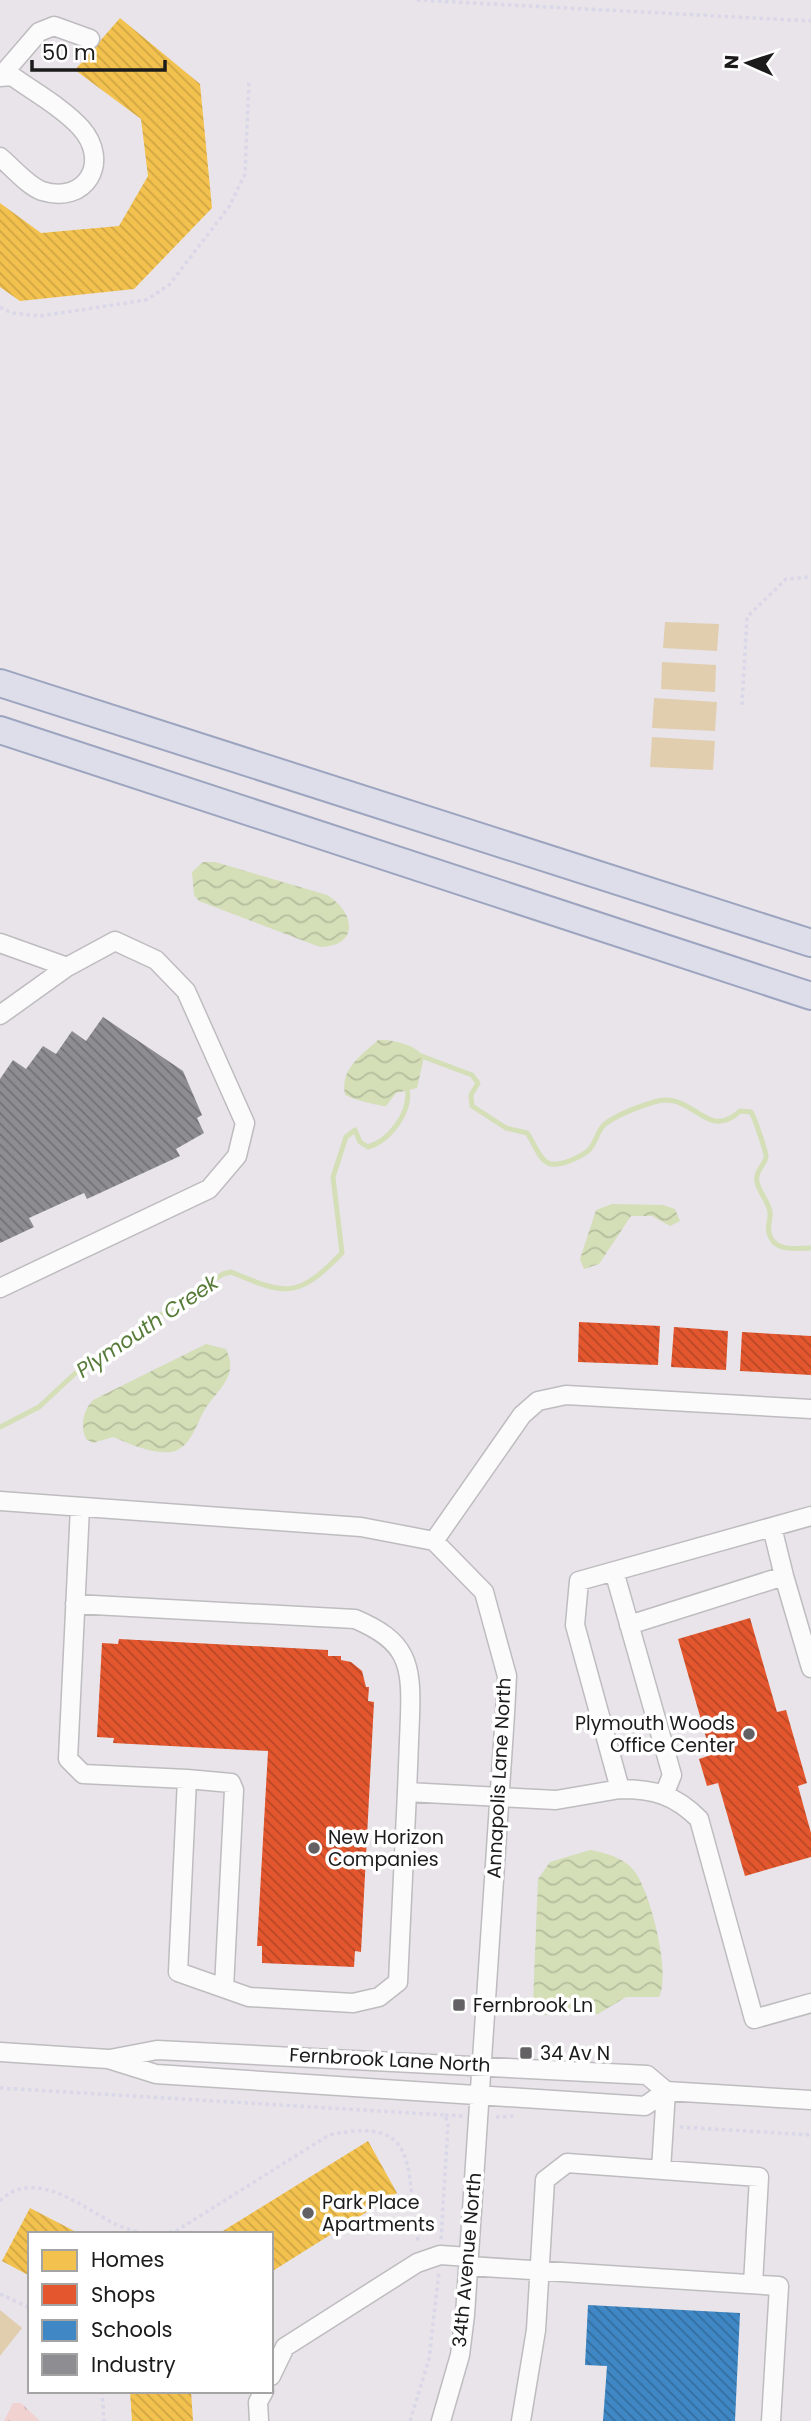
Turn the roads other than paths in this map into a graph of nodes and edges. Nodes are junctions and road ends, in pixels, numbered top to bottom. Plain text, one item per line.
1 (90, 38) dead end
2 (1, 76) edge
3 (0, 158) edge
4 (0, 683) edge
5 (0, 730) edge
6 (0, 943) edge
7 (811, 943) edge
8 (68, 967) junction
9 (811, 996) edge
10 (0, 1015) edge
11 (0, 1288) edge
12 (811, 1409) edge
13 (0, 1501) edge
14 (80, 1507) junction
15 (811, 1516) edge
16 (772, 1527) junction
17 (434, 1541) junction
18 (614, 1572) junction
19 (785, 1576) junction
20 (75, 1604) junction
21 (629, 1625) junction
22 (811, 1668) edge
23 (187, 1779) junction
24 (620, 1789) junction
25 (407, 1792) junction
26 (664, 1795) junction
27 (500, 1796) junction
28 (224, 1989) junction
29 (811, 2003) edge
30 (0, 2052) edge
31 (108, 2059) junction
32 (481, 2064) junction
33 (666, 2091) junction
34 (479, 2096) junction
35 (811, 2100) edge
36 (661, 2171) junction
37 (469, 2262) junction
38 (542, 2270) junction
39 (753, 2284) junction
40 (273, 2368) edge
41 (263, 2393) edge
42 (259, 2421) edge
43 (441, 2421) edge
44 (521, 2421) edge
45 (771, 2421) edge

1 - 2 street
2 - 3 street
4 - 7 highway
5 - 9 highway
6 - 8 street
8 - 10 street
8 - 11 street
12 - 17 street
13 - 14 street
14 - 17 street
14 - 20 street
15 - 16 street
16 - 18 street
16 - 19 street
17 - 27 street, Annapolis Lane North
18 - 21 street
18 - 24 street
19 - 21 street
19 - 22 street
20 - 23 street
20 - 25 street
21 - 26 street
23 - 28 street
23 - 28 street
24 - 26 street
24 - 27 street
25 - 27 street
25 - 28 street
26 - 29 street
27 - 32 street, Annapolis Lane North
30 - 31 street, Fernbrook Lane North
31 - 32 street, Fernbrook Lane North
31 - 34 street, Fernbrook Lane North
32 - 33 street, Fernbrook Lane North
32 - 34 street, Annapolis Lane North
33 - 34 street, Fernbrook Lane North
33 - 35 street, Fernbrook Lane North
33 - 36 street
34 - 37 street, 34th Avenue North
36 - 38 street
36 - 39 street
37 - 38 street
37 - 40 street
37 - 43 street, 34th Avenue North
38 - 39 street
38 - 44 street
39 - 45 street
41 - 42 street

